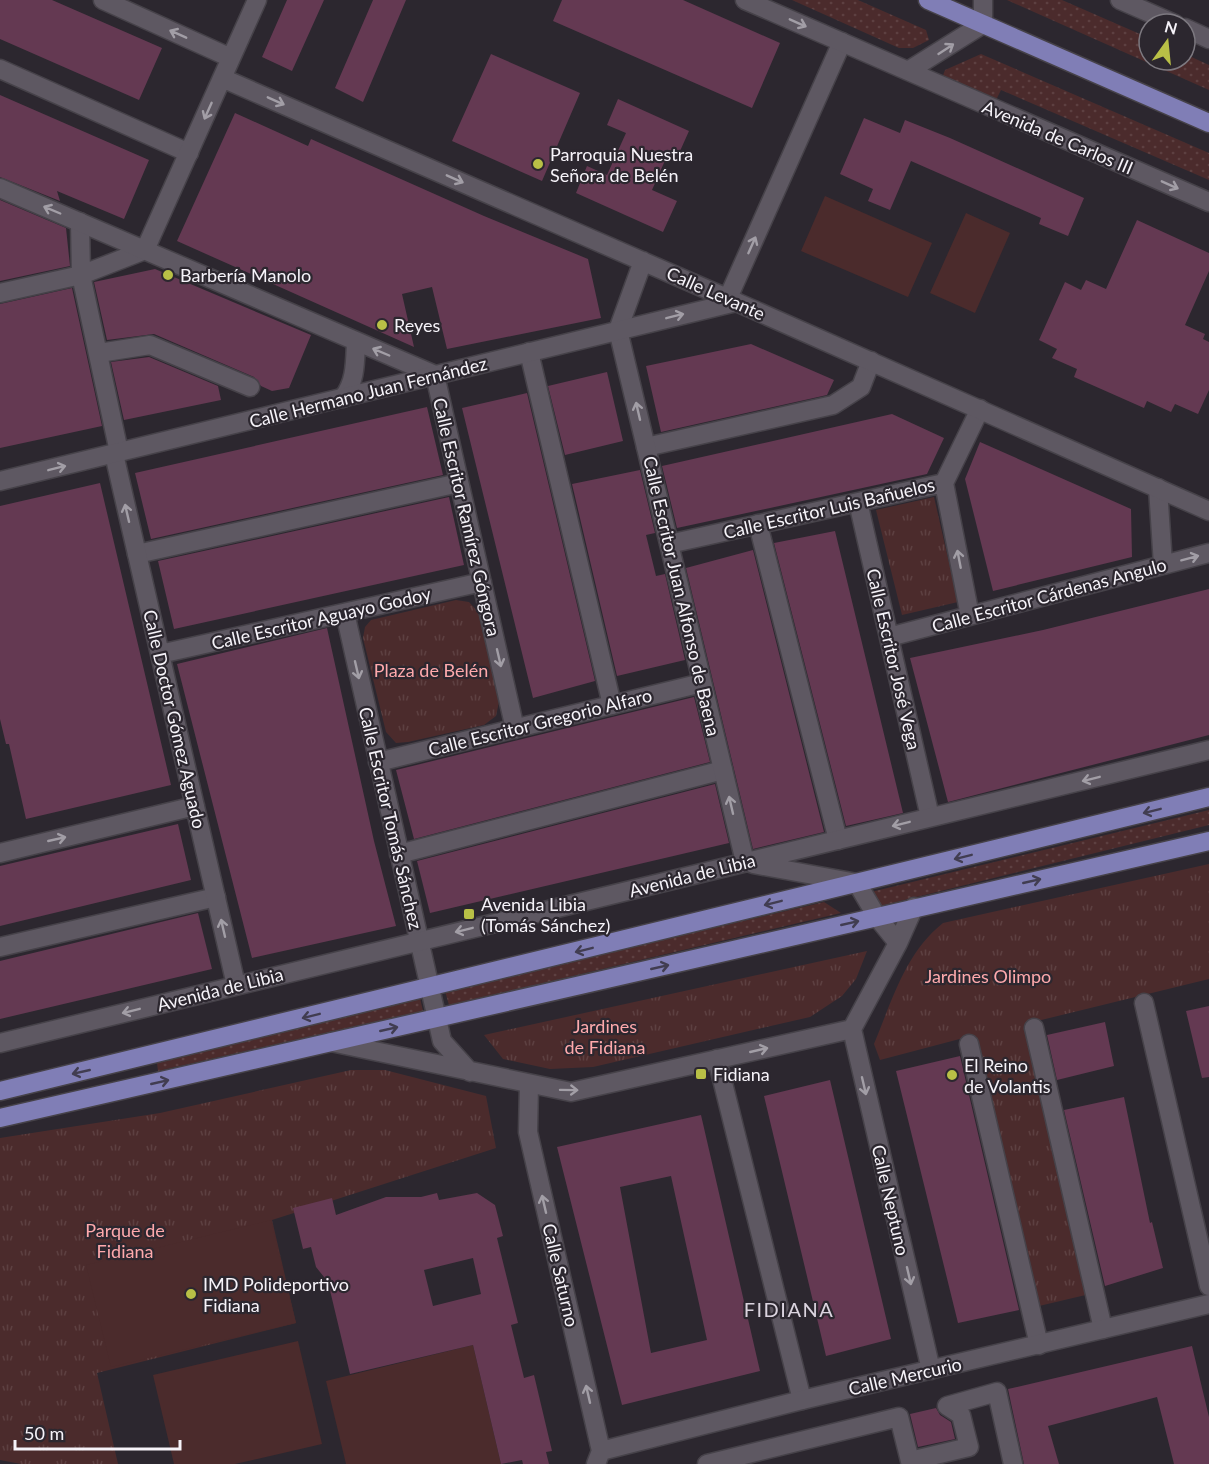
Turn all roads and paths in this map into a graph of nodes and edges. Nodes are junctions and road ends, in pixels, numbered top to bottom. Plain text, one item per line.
1 (103, 0) edge
2 (257, 0) edge
3 (744, 0) edge
4 (928, 0) edge
5 (983, 0) edge
6 (1120, 0) edge
7 (1148, 12) edge
8 (983, 24) junction
9 (842, 42) junction
10 (231, 58) junction
11 (0, 69) edge
12 (908, 71) junction
13 (222, 78) junction
14 (1209, 123) edge
15 (189, 153) junction
16 (0, 188) edge
17 (1209, 202) edge
18 (80, 222) junction
19 (144, 250) junction
20 (643, 261) junction
21 (81, 275) junction
22 (0, 293) edge
23 (732, 300) junction
24 (618, 330) junction
25 (356, 341) junction
26 (529, 352) junction
27 (99, 353) junction
28 (871, 361) junction
29 (435, 375) junction
30 (250, 387) dead end
31 (343, 398) junction
32 (980, 410) junction
33 (646, 447) junction
34 (117, 453) junction
35 (0, 481) edge
36 (459, 483) junction
37 (944, 483) junction
38 (1158, 488) junction
39 (858, 502) junction
40 (1209, 511) edge
41 (758, 524) junction
42 (669, 544) junction
43 (1209, 553) edge
44 (137, 554) junction
45 (1163, 565) junction
46 (482, 582) junction
47 (345, 613) junction
48 (970, 616) junction
49 (889, 637) junction
50 (160, 654) junction
51 (702, 683) junction
52 (612, 705) junction
53 (515, 729) junction
54 (1209, 750) edge
55 (378, 762) junction
56 (723, 771) junction
57 (1209, 797) edge
58 (195, 806) junction
59 (930, 817) junction
60 (837, 840) junction
61 (1209, 841) edge
62 (1, 847) edge
63 (399, 854) junction
64 (745, 862) junction
65 (857, 883) junction
66 (216, 897) junction
67 (914, 907) junction
68 (877, 917) junction
69 (419, 941) junction
70 (898, 943) junction
71 (0, 947) edge
72 (236, 985) junction
73 (429, 987) junction
74 (1144, 1003) dead end
75 (437, 1019) junction
76 (1034, 1028) dead end
77 (852, 1029) junction
78 (332, 1042) junction
79 (0, 1043) edge
80 (969, 1044) dead end
81 (717, 1059) junction
82 (470, 1072) junction
83 (529, 1084) junction
84 (0, 1091) edge
85 (0, 1118) edge
86 (1209, 1286) edge
87 (1209, 1304) edge
88 (1103, 1329) junction
89 (1039, 1345) junction
90 (931, 1370) junction
91 (802, 1400) junction
92 (598, 1457) edge
93 (707, 1464) edge
94 (1013, 1464) edge

10 -> 1 street
2 - 10 street
3 -> 9 street, Avenida de Carlos III
4 - 8 main road
5 - 8 street
6 - 7 street
12 -> 8 street
8 - 14 main road
9 - 12 street, Avenida de Carlos III
23 -> 9 street
10 - 13 street
11 - 15 street
12 -> 17 street, Avenida de Carlos III
13 -> 15 street
13 -> 20 street, Calle Levante
15 - 19 street
18 -> 16 street
18 - 19 street
18 - 21 street, Calle Doctor Gómez Aguado
19 - 21 street
19 - 25 street
20 - 23 street, Calle Levante
20 - 24 street
21 - 22 street
21 - 27 street, Calle Doctor Gómez Aguado
24 -> 23 street, Calle Hermano Juan Fernández
23 - 28 street, Calle Levante
24 - 26 street, Calle Hermano Juan Fernández
33 -> 24 street, Calle Escritor Juan Alfonso de Baena
29 -> 25 street
25 - 31 street
26 - 29 street, Calle Hermano Juan Fernández
26 - 52 street
27 - 30 street
27 - 34 street, Calle Doctor Gómez Aguado
28 - 32 street, Calle Levante
28 - 33 street
29 - 31 street, Calle Hermano Juan Fernández
29 - 36 street, Calle Escritor Ramírez Góngora
31 - 34 street, Calle Hermano Juan Fernández
32 - 37 street, Calle Escritor Luis Bañuelos
32 - 38 street, Calle Levante
33 - 42 street, Calle Escritor Juan Alfonso de Baena
35 -> 34 street, Calle Hermano Juan Fernández
44 -> 34 street, Calle Doctor Gómez Aguado
36 - 44 street
36 - 46 street, Calle Escritor Ramírez Góngora
37 - 39 street, Calle Escritor Luis Bañuelos
48 -> 37 street
38 - 40 street, Calle Levante
38 - 45 street
39 - 41 street, Calle Escritor Luis Bañuelos
39 - 49 street, Calle Escritor José Vega
41 - 42 street, Calle Escritor Luis Bañuelos
41 - 60 street
42 - 51 street, Calle Escritor Juan Alfonso de Baena
45 -> 43 street, Calle Escritor Cárdenas Angulo
44 - 50 street, Calle Doctor Gómez Aguado
45 - 48 street, Calle Escritor Cárdenas Angulo
46 - 47 street, Calle Escritor Aguayo Godoy
46 -> 53 street, Calle Escritor Ramírez Góngora
47 - 50 street, Calle Escritor Aguayo Godoy
47 -> 55 street, Calle Escritor Tomás Sánchez
48 - 49 street, Calle Escritor Cárdenas Angulo
49 - 59 street, Calle Escritor José Vega
50 - 58 street, Calle Doctor Gómez Aguado
51 - 52 street, Calle Escritor Gregorio Alfaro
51 - 56 street, Calle Escritor Juan Alfonso de Baena
52 - 53 street, Calle Escritor Gregorio Alfaro
53 - 55 street, Calle Escritor Gregorio Alfaro
54 -> 59 street, Avenida de Libia
55 - 63 street, Calle Escritor Tomás Sánchez
56 - 63 street
64 -> 56 street, Calle Escritor Juan Alfonso de Baena
57 -> 65 main road
62 -> 58 street
58 - 66 street, Calle Doctor Gómez Aguado
59 -> 60 street, Avenida de Libia
60 - 64 street, Avenida de Libia
67 -> 61 main road
63 - 69 street, Calle Escritor Tomás Sánchez
64 - 65 street
64 -> 69 street, Avenida de Libia
65 - 68 street
65 -> 73 main road
66 - 71 street
72 -> 66 street, Calle Doctor Gómez Aguado
67 - 68 main road
67 - 70 street
68 - 70 street
75 -> 68 main road
69 - 72 street, Avenida de Libia
69 - 73 street, Calle Escritor Tomás Sánchez
70 - 77 street
72 -> 79 street, Avenida de Libia
73 - 75 street
73 -> 84 main road
74 - 86 street
78 -> 75 main road
75 - 82 street
76 - 88 street
81 -> 77 street
77 -> 90 street, Calle Neptuno
78 - 82 street
85 -> 78 main road
80 - 89 street
83 -> 81 street
81 - 91 street
82 - 83 street
92 -> 83 street, Calle Saturno
87 - 88 street, Calle Mercurio
88 - 89 street, Calle Mercurio
89 - 90 street, Calle Mercurio
90 - 91 street, Calle Mercurio
91 - 92 street, Calle Mercurio
93 - 94 street

